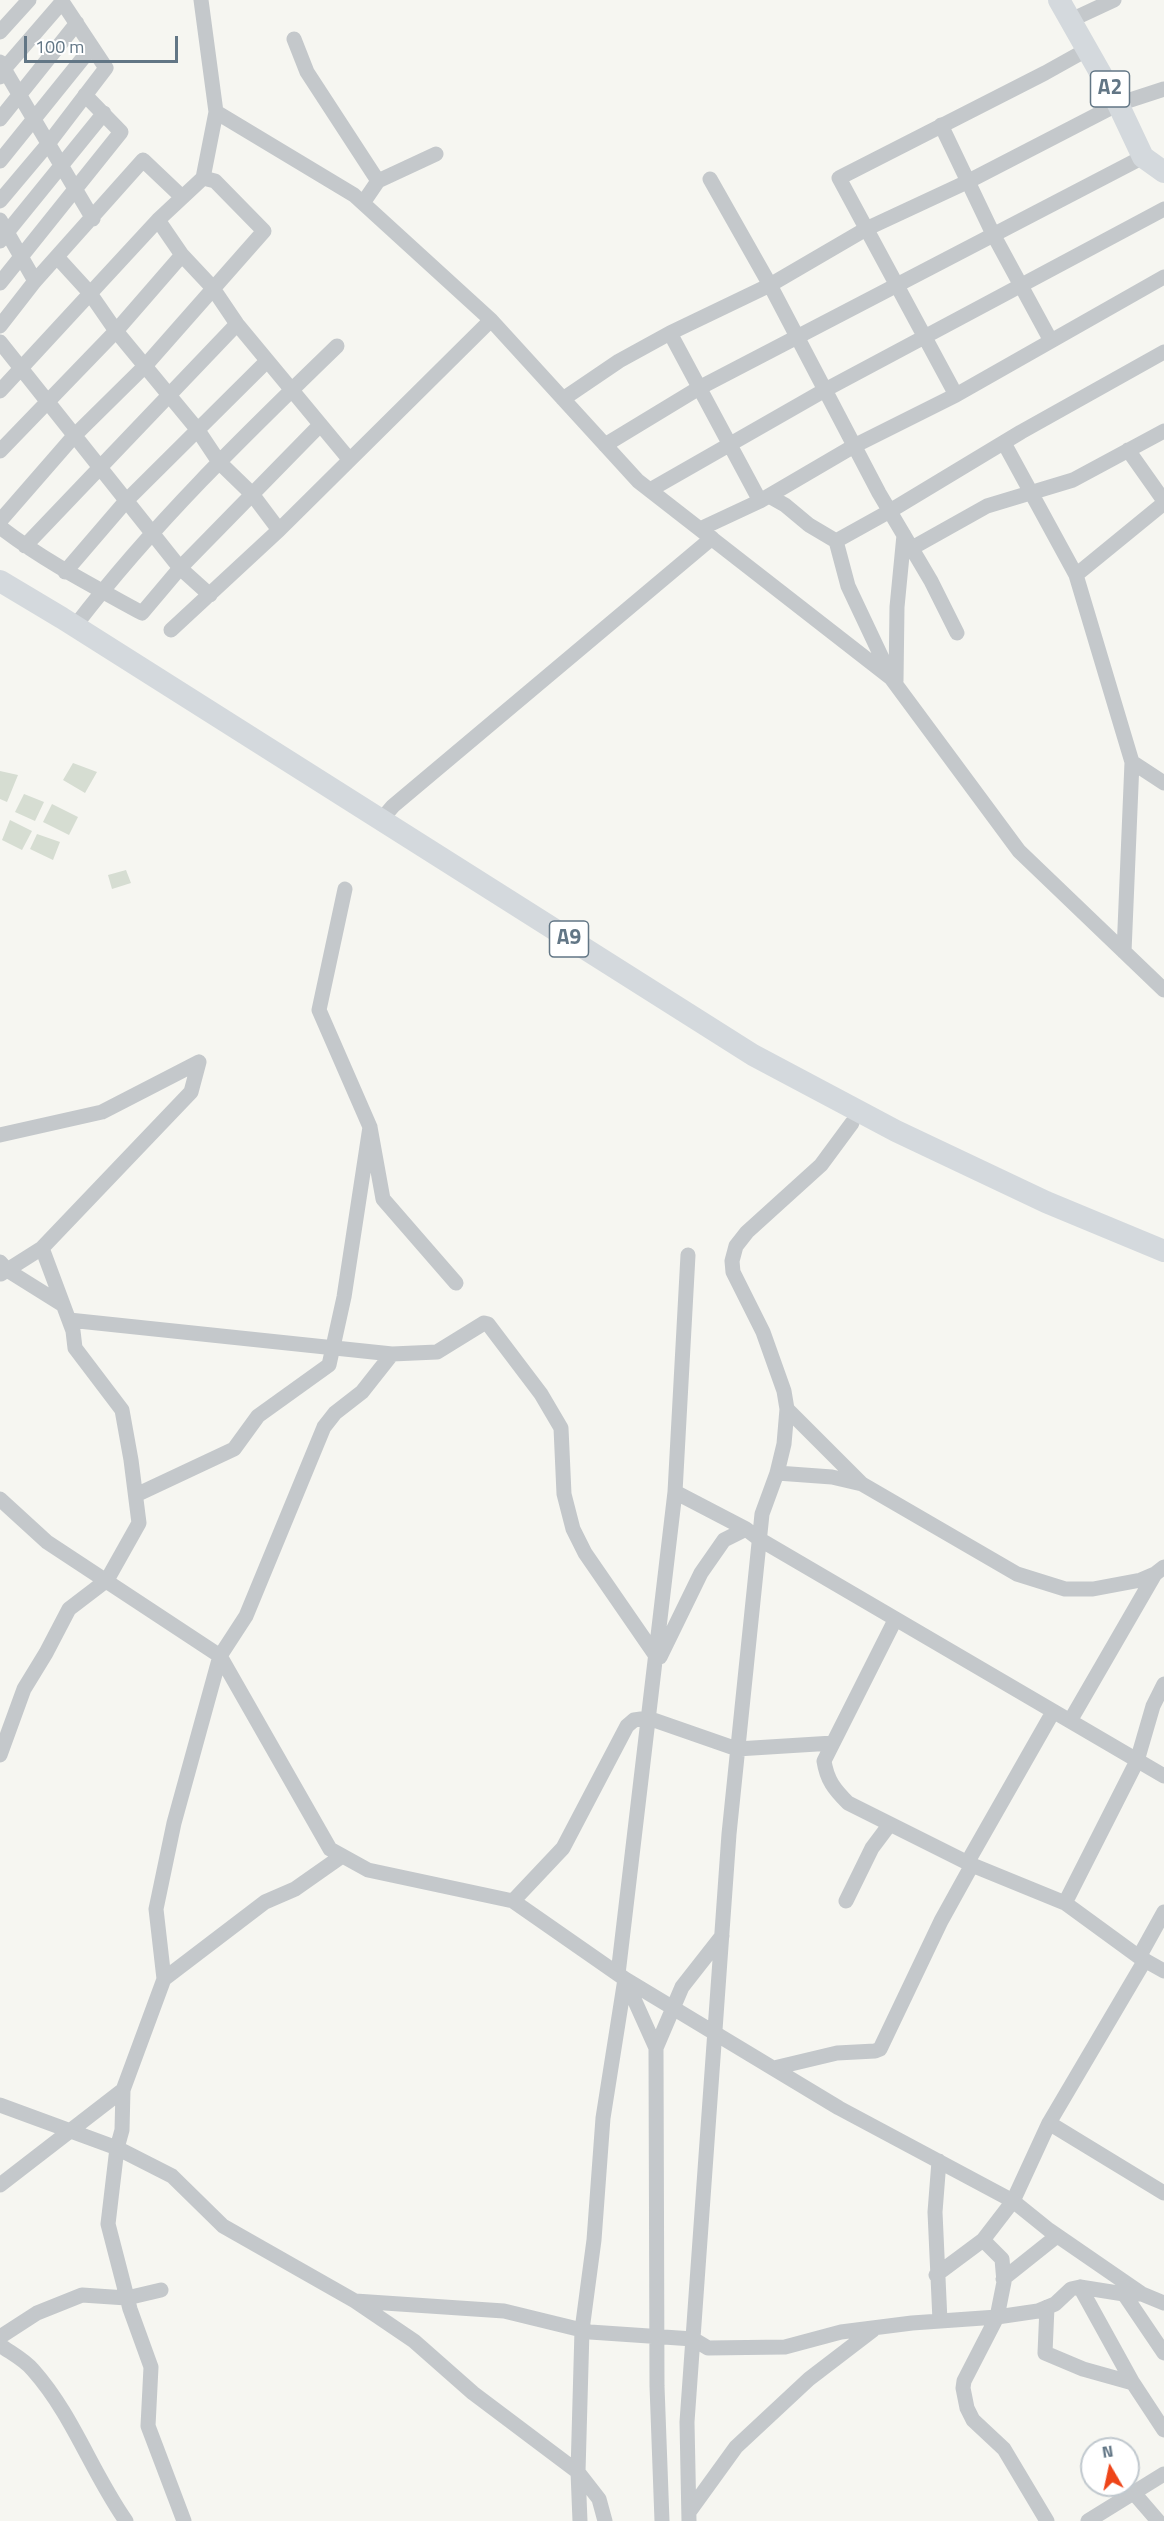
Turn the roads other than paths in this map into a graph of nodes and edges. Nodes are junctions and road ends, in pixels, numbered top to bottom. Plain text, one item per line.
1 (29, 0) edge
2 (201, 0) edge
3 (1059, 0) edge
4 (1114, 0) edge
5 (62, 1) edge
6 (1071, 20) junction
7 (76, 23) junction
8 (0, 32) edge
9 (294, 39) dead end
10 (92, 47) junction
11 (1088, 49) junction
12 (1, 70) edge
13 (1164, 89) edge
14 (86, 94) junction
15 (20, 96) junction
16 (1118, 104) junction
17 (216, 112) junction
18 (104, 114) junction
19 (0, 119) edge
20 (34, 120) junction
21 (941, 125) junction
22 (48, 144) junction
23 (435, 154) dead end
24 (1143, 157) junction
25 (0, 161) edge
26 (61, 168) junction
27 (1164, 172) edge
28 (203, 178) junction
29 (710, 179) dead end
30 (378, 181) junction
31 (967, 182) junction
32 (74, 190) junction
33 (182, 198) junction
34 (0, 201) edge
35 (363, 203) junction
36 (1164, 209) edge
37 (93, 219) junction
38 (158, 220) junction
39 (866, 229) junction
40 (2, 231) edge
41 (993, 234) junction
42 (182, 255) junction
43 (57, 257) junction
44 (22, 258) junction
45 (1164, 277) edge
46 (35, 281) junction
47 (0, 283) edge
48 (896, 284) junction
49 (770, 285) junction
50 (212, 287) junction
51 (1020, 287) junction
52 (89, 292) junction
53 (491, 320) junction
54 (237, 324) junction
55 (0, 326) edge
56 (116, 331) junction
57 (670, 333) junction
58 (796, 336) junction
59 (924, 337) junction
60 (1051, 341) junction
61 (0, 342) edge
62 (337, 346) dead end
63 (1164, 352) edge
64 (267, 361) junction
65 (145, 366) junction
66 (22, 369) junction
67 (699, 388) junction
68 (825, 390) junction
69 (0, 391) edge
70 (291, 391) junction
71 (956, 394) junction
72 (170, 395) junction
73 (563, 399) junction
74 (49, 402) junction
75 (320, 425) junction
76 (197, 429) junction
77 (1164, 431) edge
78 (74, 436) junction
79 (729, 443) junction
80 (1004, 443) junction
81 (605, 445) junction
82 (854, 446) junction
83 (1128, 450) junction
84 (0, 451) edge
85 (349, 459) junction
86 (219, 462) junction
87 (100, 468) junction
88 (650, 490) junction
89 (1032, 493) junction
90 (252, 494) junction
91 (764, 499) junction
92 (126, 501) junction
93 (1164, 502) edge
94 (890, 512) junction
95 (0, 521) edge
96 (0, 527) edge
97 (279, 530) junction
98 (152, 533) junction
99 (706, 533) junction
100 (836, 541) junction
101 (908, 542) junction
102 (25, 546) junction
103 (180, 568) junction
104 (65, 572) junction
105 (1076, 575) junction
106 (0, 581) edge
107 (102, 591) junction
108 (210, 595) junction
109 (0, 596) edge
110 (75, 626) junction
111 (171, 630) dead end
112 (957, 633) dead end
113 (894, 681) junction
114 (1132, 762) junction
115 (1164, 783) edge
116 (381, 820) junction
117 (345, 889) dead end
118 (1124, 951) junction
119 (1164, 990) edge
120 (852, 1123) junction
121 (370, 1127) junction
122 (0, 1135) edge
123 (42, 1248) junction
124 (1164, 1251) edge
125 (688, 1255) dead end
126 (1164, 1265) edge
127 (2, 1269) edge
128 (456, 1283) dead end
129 (66, 1312) junction
130 (333, 1348) junction
131 (392, 1354) junction
132 (787, 1409) junction
133 (777, 1473) junction
134 (862, 1484) junction
135 (675, 1492) junction
136 (136, 1495) junction
137 (0, 1499) edge
138 (746, 1529) junction
139 (759, 1539) junction
140 (1160, 1570) edge
141 (107, 1580) junction
142 (895, 1620) junction
143 (220, 1656) junction
144 (656, 1661) junction
145 (1164, 1684) edge
146 (1053, 1712) junction
147 (648, 1718) junction
148 (1070, 1721) junction
149 (833, 1743) junction
150 (737, 1749) junction
151 (0, 1755) edge
152 (1137, 1761) junction
153 (1164, 1776) edge
154 (890, 1824) junction
155 (342, 1856) junction
156 (969, 1864) junction
157 (513, 1901) junction
158 (846, 1901) dead end
159 (1065, 1903) junction
160 (1164, 1912) edge
161 (722, 1936) junction
162 (1142, 1958) junction
163 (1164, 1971) edge
164 (622, 1977) junction
165 (164, 1979) junction
166 (674, 2008) junction
167 (716, 2033) junction
168 (656, 2048) junction
169 (774, 2068) junction
170 (123, 2090) junction
171 (0, 2105) edge
172 (1049, 2123) junction
173 (70, 2131) junction
174 (117, 2148) junction
175 (939, 2161) junction
176 (0, 2185) edge
177 (1164, 2193) edge
178 (1013, 2201) junction
179 (1058, 2236) junction
180 (983, 2240) junction
181 (1091, 2259) junction
182 (936, 2275) junction
183 (1004, 2279) junction
184 (1085, 2288) junction
185 (161, 2290) dead end
186 (1124, 2294) junction
187 (1143, 2294) junction
188 (128, 2298) junction
189 (355, 2301) junction
190 (1164, 2303) edge
191 (1047, 2307) junction
192 (998, 2317) junction
193 (940, 2321) junction
194 (876, 2328) junction
195 (582, 2330) junction
196 (0, 2337) edge
197 (658, 2337) junction
198 (693, 2339) junction
199 (0, 2345) edge
200 (1164, 2353) edge
201 (1133, 2383) junction
202 (1164, 2430) edge
203 (578, 2472) junction
204 (1164, 2474) edge
205 (1140, 2488) edge
206 (1125, 2497) edge
207 (1137, 2497) edge
208 (689, 2517) edge
209 (126, 2521) edge
210 (184, 2521) edge
211 (580, 2521) edge
212 (605, 2521) edge
213 (662, 2521) edge
214 (1047, 2521) edge
215 (1088, 2521) edge
216 (1158, 2521) edge

1 - 8 street
2 - 17 street
3 - 6 highway, A2
4 - 6 street
5 - 7 street
5 - 12 street
6 - 11 highway, A2
7 - 10 street
7 - 15 street
9 - 30 street
10 - 14 street
10 - 20 street
11 - 16 highway, A2
11 - 21 street
12 - 15 street
13 - 16 street
14 - 18 street
14 - 22 street
15 - 19 street
15 - 20 street
16 - 24 highway, A2
16 - 31 street
17 - 28 street
17 - 35 street
18 - 26 street
18 - 32 street
20 - 22 street
20 - 25 street
21 - 31 street
21 - 39 street
22 - 26 street
22 - 34 street
23 - 30 street
24 - 27 highway, A2
24 - 41 street
26 - 32 street
26 - 40 street
28 - 33 street
28 - 50 street
29 - 49 street
30 - 35 street
31 - 39 street
31 - 41 street
32 - 37 street
32 - 44 street
33 - 37 street
33 - 38 street
35 - 53 street
36 - 51 street
37 - 43 street
38 - 42 street
38 - 52 street
39 - 48 street
39 - 49 street
40 - 44 street
41 - 48 street
41 - 51 street
42 - 50 street
42 - 56 street
43 - 46 street
43 - 52 street
44 - 46 street
44 - 47 street
45 - 60 street
46 - 55 street
48 - 58 street
48 - 59 street
49 - 57 street
49 - 58 street
50 - 54 street
50 - 65 street
51 - 59 street
51 - 60 street
52 - 56 street
52 - 66 street
53 - 73 street
53 - 85 street
54 - 64 street
54 - 72 street
56 - 65 street
56 - 74 street
57 - 67 street
57 - 73 street
58 - 67 street
58 - 68 street
59 - 68 street
59 - 71 street
60 - 71 street
61 - 66 street
62 - 70 street
63 - 80 street
64 - 70 street
64 - 76 street
65 - 72 street
65 - 78 street
66 - 69 street
66 - 74 street
67 - 79 street
67 - 81 street
68 - 79 street
68 - 82 street
70 - 75 street
70 - 86 street
71 - 82 street
72 - 76 street
72 - 87 street
73 - 81 street
74 - 78 street
74 - 84 street
75 - 85 street
75 - 90 street
76 - 86 street
76 - 92 street
77 - 83 street
78 - 87 street
78 - 95 street
79 - 88 street
79 - 91 street
80 - 89 street
80 - 94 street
81 - 88 street
82 - 91 street
82 - 94 street
83 - 89 street
83 - 93 street
85 - 97 street
86 - 90 street
86 - 98 street
87 - 92 street
87 - 102 street
88 - 99 street
89 - 101 street
89 - 105 street
90 - 97 street
90 - 103 street
91 - 99 street
91 - 100 street
92 - 98 street
92 - 104 street
93 - 105 street
94 - 100 street
94 - 101 street
96 - 102 street
97 - 108 street
98 - 103 street
98 - 107 street
99 - 113 street
99 - 116 street
100 - 113 street
101 - 112 street
101 - 113 street
102 - 104 street
103 - 107 street
103 - 108 street
104 - 107 street
105 - 114 street
106 - 110 highway, A9
107 - 110 street
108 - 111 street
109 - 120 highway, A9
110 - 116 highway, A9
113 - 118 street
114 - 115 street
114 - 118 street
116 - 124 highway, A9
117 - 121 street
118 - 119 street
120 - 126 highway, A9
120 - 132 street
121 - 128 street
121 - 130 street
122 - 123 street
123 - 127 street
123 - 129 street
125 - 135 street
127 - 129 street
129 - 130 street
129 - 136 street
130 - 131 street
130 - 136 street
131 - 143 street
131 - 144 street
132 - 133 street
132 - 134 street
133 - 134 street
133 - 139 street
134 - 140 street
135 - 138 street
135 - 144 street
136 - 141 street
137 - 141 street
138 - 139 street
138 - 144 street
139 - 142 street
139 - 150 street
140 - 148 street
141 - 143 street
141 - 151 street
142 - 146 street
142 - 149 street
143 - 155 street
143 - 165 street
144 - 147 street
145 - 152 street
146 - 148 street
146 - 156 street
147 - 150 street
147 - 157 street
147 - 164 street
148 - 152 street
149 - 150 street
149 - 154 street
150 - 161 street
152 - 153 street
152 - 159 street
154 - 156 street
154 - 158 street
155 - 157 street
155 - 165 street
156 - 159 street
156 - 169 street
157 - 164 street
159 - 162 street
160 - 162 street
161 - 166 street
161 - 167 street
162 - 163 street
162 - 172 street
164 - 166 street
164 - 168 street
164 - 195 street
165 - 170 street
166 - 167 street
166 - 168 street
167 - 169 street
167 - 198 street
168 - 197 street
169 - 175 street
170 - 173 street
170 - 174 street
171 - 173 street
172 - 177 street
172 - 178 street
173 - 174 street
173 - 176 street
174 - 188 street
174 - 189 street
175 - 178 street
175 - 182 street
178 - 179 street
178 - 180 street
179 - 181 street
179 - 183 street
180 - 182 street
180 - 183 street
181 - 184 street
181 - 187 street
182 - 193 street
183 - 192 street
184 - 186 street
184 - 191 street
184 - 201 street
185 - 188 street
186 - 187 street
186 - 200 street
187 - 190 street
188 - 196 street
188 - 210 street
189 - 195 street
189 - 203 street
191 - 192 street
191 - 201 street
192 - 193 street
192 - 214 street
193 - 194 street
194 - 198 street
194 - 208 street
195 - 197 street
195 - 203 street
197 - 198 street
197 - 213 street
198 - 208 street
199 - 209 street
201 - 202 street
203 - 211 street
203 - 212 street
204 - 205 street
206 - 215 street
207 - 216 street

